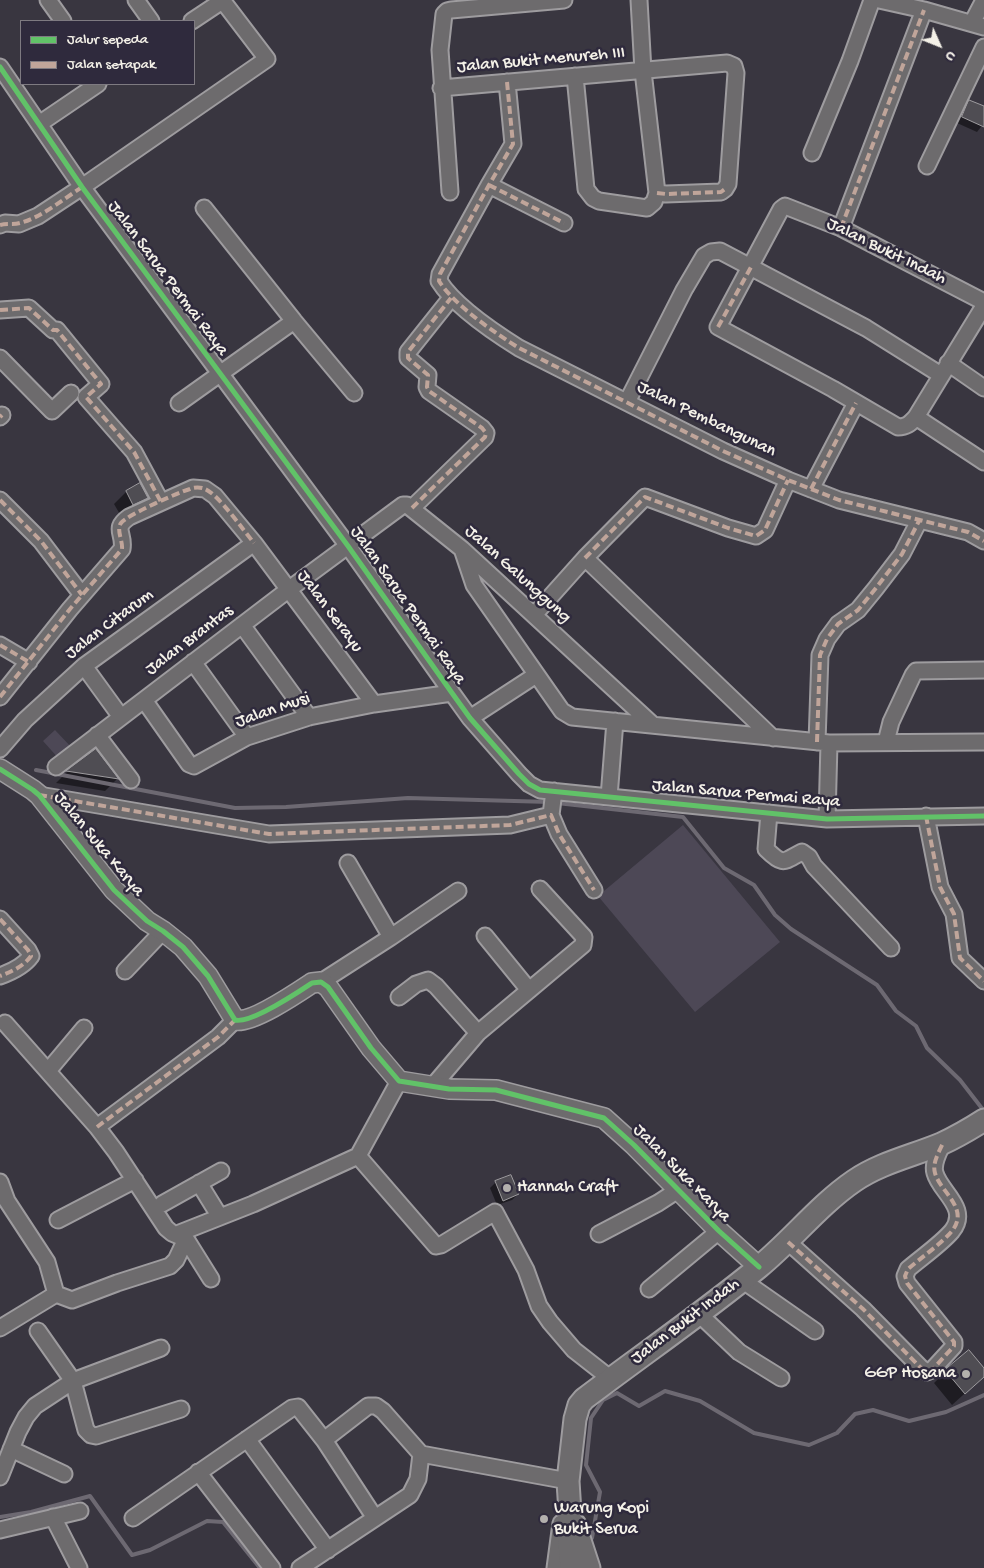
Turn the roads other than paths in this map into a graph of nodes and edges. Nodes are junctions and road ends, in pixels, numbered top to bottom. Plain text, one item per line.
1 (48, 0) edge
2 (136, 0) edge
3 (222, 0) edge
4 (564, 0) edge
5 (639, 0) edge
6 (872, 0) edge
7 (879, 0) edge
8 (984, 0) edge
9 (924, 10) junction
10 (62, 20) edge
11 (150, 20) edge
12 (193, 20) edge
13 (978, 25) edge
14 (984, 47) edge
15 (0, 68) edge
16 (643, 71) junction
17 (575, 76) junction
18 (507, 82) junction
19 (97, 85) edge
20 (441, 88) junction
21 (39, 124) junction
22 (812, 152) dead end
23 (926, 166) dead end
24 (488, 185) junction
25 (82, 187) junction
26 (450, 192) dead end
27 (657, 193) junction
28 (204, 208) dead end
29 (564, 223) dead end
30 (0, 225) edge
31 (841, 228) junction
32 (751, 267) junction
33 (451, 298) junction
34 (984, 302) edge
35 (984, 306) edge
36 (0, 310) edge
37 (294, 321) junction
38 (0, 358) edge
39 (944, 369) junction
40 (220, 372) junction
41 (984, 388) edge
42 (71, 392) dead end
43 (354, 393) dead end
44 (627, 402) junction
45 (179, 403) dead end
46 (856, 403) junction
47 (916, 417) junction
48 (984, 462) edge
49 (788, 480) junction
50 (811, 489) junction
51 (0, 500) edge
52 (161, 502) junction
53 (412, 508) junction
54 (919, 520) junction
55 (984, 540) edge
56 (254, 543) junction
57 (348, 546) junction
58 (462, 549) junction
59 (585, 558) junction
60 (288, 590) junction
61 (82, 595) junction
62 (534, 615) junction
63 (242, 625) junction
64 (0, 645) edge
65 (29, 662) junction
66 (193, 662) junction
67 (84, 666) junction
68 (984, 670) edge
69 (536, 675) junction
70 (452, 693) junction
71 (0, 697) edge
72 (144, 700) junction
73 (374, 704) junction
74 (121, 717) junction
75 (309, 717) junction
76 (470, 718) junction
77 (615, 721) junction
78 (653, 725) junction
79 (98, 735) junction
80 (247, 736) junction
81 (772, 738) junction
82 (823, 742) junction
83 (886, 742) junction
84 (984, 742) edge
85 (0, 749) edge
86 (56, 768) dead end
87 (1, 770) edge
88 (131, 780) dead end
89 (39, 796) junction
90 (609, 797) junction
91 (552, 803) junction
92 (770, 813) junction
93 (926, 816) junction
94 (984, 816) edge
95 (827, 819) junction
96 (348, 863) dead end
97 (540, 889) dead end
98 (594, 890) dead end
99 (458, 891) dead end
100 (0, 919) edge
101 (163, 931) junction
102 (485, 936) dead end
103 (391, 937) junction
104 (891, 948) dead end
105 (125, 972) dead end
106 (0, 976) edge
107 (984, 981) edge
108 (321, 982) junction
109 (529, 990) junction
110 (399, 997) dead end
111 (235, 1020) junction
112 (5, 1023) dead end
113 (84, 1028) dead end
114 (478, 1033) junction
115 (48, 1071) junction
116 (399, 1081) junction
117 (432, 1087) junction
118 (983, 1120) edge
119 (97, 1127) junction
120 (942, 1143) junction
121 (358, 1156) junction
122 (221, 1171) dead end
123 (136, 1180) junction
124 (0, 1182) edge
125 (198, 1183) junction
126 (678, 1190) junction
127 (162, 1204) dead end
128 (220, 1217) junction
129 (58, 1220) dead end
130 (719, 1231) junction
131 (599, 1234) dead end
132 (181, 1237) junction
133 (788, 1242) junction
134 (759, 1267) junction
135 (211, 1278) dead end
136 (742, 1280) junction
137 (649, 1289) dead end
138 (56, 1294) junction
139 (698, 1314) junction
140 (0, 1328) edge
141 (38, 1331) dead end
142 (815, 1332) dead end
143 (161, 1348) dead end
144 (781, 1378) dead end
145 (610, 1379) junction
146 (73, 1380) junction
147 (181, 1409) dead end
148 (247, 1439) junction
149 (324, 1440) junction
150 (11, 1449) junction
151 (421, 1454) junction
152 (198, 1472) junction
153 (64, 1474) dead end
154 (0, 1477) edge
155 (568, 1481) junction
156 (80, 1511) dead end
157 (570, 1512) junction
158 (53, 1517) junction
159 (133, 1518) dead end
160 (375, 1518) junction
161 (0, 1531) edge
162 (328, 1550) junction
163 (587, 1560) edge
164 (79, 1568) edge
165 (272, 1568) edge
166 (300, 1568) edge
167 (555, 1568) edge
168 (571, 1568) edge
169 (599, 1568) edge

1 - 10 street
2 - 11 street
3 - 12 street
3 - 25 street
4 - 20 street
5 - 16 street
6 - 22 street
7 - 9 street
8 - 13 street
9 - 13 street
9 - 31 street
14 - 23 street
15 - 21 street, Jalan Sarua Permai Raya
16 - 17 street, Jalan Bukit Menureh III
16 - 27 street
16 - 27 street, Jalan Bukit Menureh III
17 - 18 street, Jalan Bukit Menureh III
17 - 27 street
18 - 20 street, Jalan Bukit Menureh III
18 - 24 street
19 - 21 street
20 - 26 street
21 - 25 street, Jalan Sarua Permai Raya
24 - 29 street
24 - 33 street, Jalan Pembangunan
25 - 30 street
25 - 40 street, Jalan Sarua Permai Raya
28 - 37 street
31 - 32 street, Jalan Bukit Indah
31 - 34 street, Jalan Bukit Indah
32 - 39 street
32 - 44 street
32 - 46 street
33 - 44 street, Jalan Pembangunan
33 - 53 street
35 - 39 street
36 - 52 street
37 - 40 street
37 - 43 street
38 - 42 street
39 - 41 street
39 - 47 street
40 - 45 street
40 - 57 street, Jalan Sarua Permai Raya
44 - 49 street, Jalan Pembangunan
46 - 47 street
46 - 50 street
47 - 48 street
49 - 50 street, Jalan Pembangunan
49 - 59 street
50 - 54 street, Jalan Pembangunan
51 - 61 street
52 - 56 street, Jalan Serayu
52 - 61 street, Jalan Serayu
53 - 57 street
53 - 58 street, Jalan Galunggung
54 - 55 street, Jalan Pembangunan
54 - 82 street
56 - 60 street, Jalan Serayu
56 - 67 street, Jalan Citarum
57 - 60 street, Jalan Brantas
57 - 70 street, Jalan Sarua Permai Raya
58 - 62 street, Jalan Galunggung
58 - 69 street
59 - 62 street
59 - 81 street
60 - 63 street, Jalan Brantas
60 - 73 street, Jalan Serayu
61 - 65 street
62 - 78 street, Jalan Galunggung
63 - 66 street, Jalan Brantas
63 - 75 street
64 - 65 street
65 - 71 street
66 - 72 street, Jalan Brantas
66 - 80 street
67 - 74 street
67 - 85 street, Jalan Citarum
68 - 83 street
69 - 76 street
69 - 77 street
70 - 73 street, Jalan Musi
70 - 76 street, Jalan Sarua Permai Raya
72 - 74 street, Jalan Brantas
72 - 80 street, Jalan Musi
73 - 75 street, Jalan Musi
74 - 79 street, Jalan Brantas
75 - 80 street, Jalan Musi
76 - 91 street, Jalan Sarua Permai Raya
77 - 78 street
77 - 90 street
78 - 81 street
79 - 86 street, Jalan Brantas
79 - 88 street
81 - 82 street
82 - 83 street
82 - 95 street
83 - 84 street
87 - 89 street, Jalan Suka Karya
89 - 91 street
89 - 101 street, Jalan Suka Karya
90 - 91 street, Jalan Sarua Permai Raya
90 - 92 street, Jalan Sarua Permai Raya
91 - 98 street
92 - 95 street, Jalan Sarua Permai Raya
92 - 104 street
93 - 94 street, Jalan Sarua Permai Raya
93 - 95 street, Jalan Sarua Permai Raya
93 - 107 street
96 - 103 street
97 - 109 street
99 - 103 street
100 - 106 street
101 - 105 street
101 - 111 street, Jalan Suka Karya
102 - 109 street
103 - 108 street
108 - 111 street
108 - 116 street
109 - 114 street
110 - 114 street
111 - 119 street
112 - 115 street
113 - 115 street
114 - 117 street
115 - 119 street
116 - 117 street, Jalan Suka Karya
116 - 121 street
117 - 126 street, Jalan Suka Karya
118 - 120 main road, Jalan Bukit Indah
119 - 123 street
120 - 133 main road, Jalan Bukit Indah
120 - 133 street
121 - 128 street
121 - 145 street
122 - 125 street
123 - 129 street
123 - 132 street
124 - 138 street
125 - 127 street
125 - 128 street
126 - 130 street, Jalan Suka Karya
126 - 131 street
128 - 132 street
130 - 134 street, Jalan Suka Karya
130 - 137 street
132 - 135 street
132 - 138 street
133 - 134 main road, Jalan Bukit Indah
134 - 136 main road, Jalan Bukit Indah
136 - 139 main road, Jalan Bukit Indah
136 - 142 street
138 - 140 street
139 - 144 street
139 - 145 main road, Jalan Bukit Indah
141 - 146 street
143 - 146 street
145 - 155 main road, Jalan Bukit Indah
146 - 147 street
146 - 150 street
148 - 149 street
148 - 152 street
148 - 162 street
149 - 151 street
149 - 160 street
150 - 153 street
150 - 154 street
151 - 155 street
151 - 160 street
152 - 159 street
152 - 165 street
155 - 157 main road, Jalan Bukit Indah
155 - 167 street
156 - 158 street
157 - 163 main road, Jalan Bukit Indah
157 - 168 main road, Jalan Bukit Indah
158 - 161 street
158 - 164 street
160 - 162 street
162 - 166 street
163 - 169 street

